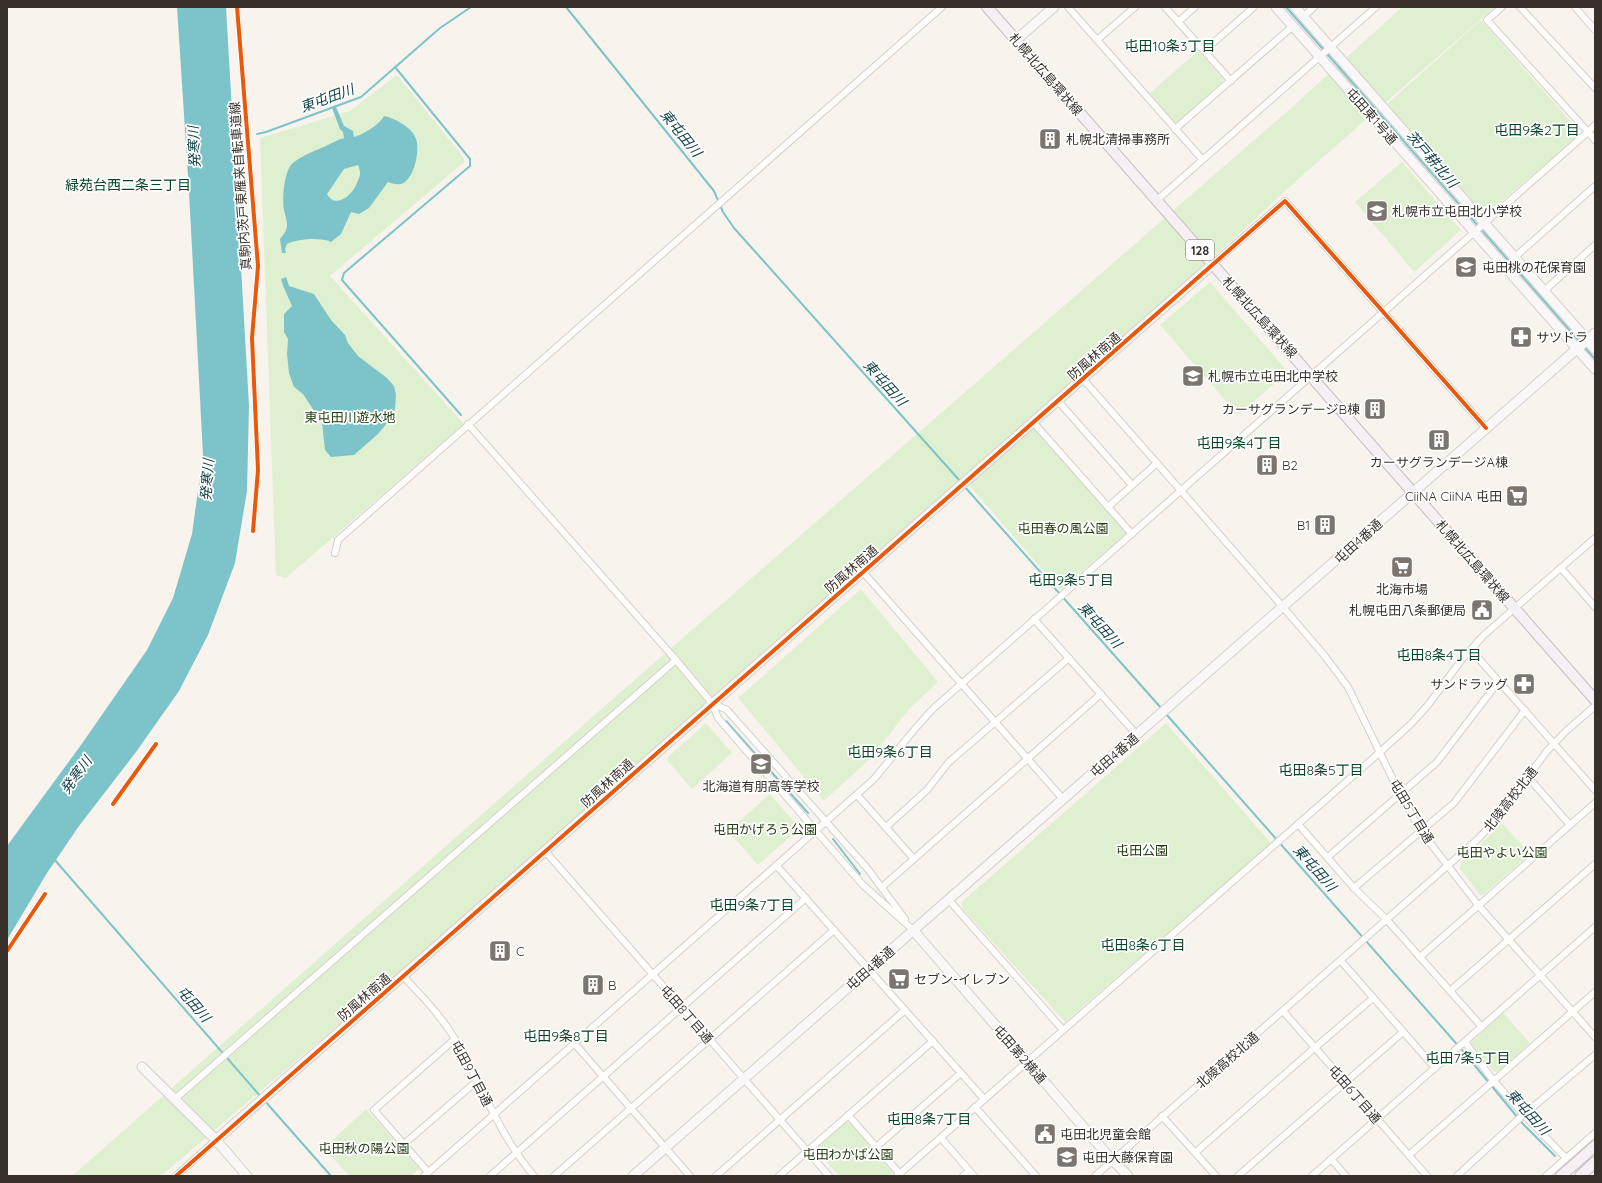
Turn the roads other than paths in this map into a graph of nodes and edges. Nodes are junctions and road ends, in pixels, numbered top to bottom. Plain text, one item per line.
1 (942, 7) edge
2 (987, 7) edge
3 (1054, 7) edge
4 (1068, 7) edge
5 (1135, 7) edge
6 (1165, 7) edge
7 (1195, 7) edge
8 (1254, 7) edge
9 (1276, 7) edge
10 (1295, 7) edge
11 (1314, 7) edge
12 (1376, 7) edge
13 (1502, 7) edge
14 (1520, 7) edge
15 (1575, 7) edge
16 (1303, 16) junction
17 (1178, 22) junction
18 (1293, 26) junction
19 (1595, 30) edge
20 (1016, 40) junction
21 (1097, 40) junction
22 (1204, 51) junction
23 (1325, 51) junction
24 (1231, 80) junction
25 (1595, 88) edge
26 (1595, 124) edge
27 (1175, 129) junction
28 (1588, 132) junction
29 (1595, 140) edge
30 (1202, 159) junction
31 (1595, 186) edge
32 (1156, 200) junction
33 (1484, 224) junction
34 (1476, 231) junction
35 (1595, 245) edge
36 (1515, 258) junction
37 (1213, 264) junction
38 (1544, 291) junction
39 (1384, 312) junction
40 (1595, 333) edge
41 (1583, 344) junction
42 (1595, 349) edge
43 (1595, 369) edge
44 (1311, 376) junction
45 (1083, 379) junction
46 (1058, 401) junction
47 (1033, 422) junction
48 (468, 424) junction
49 (1486, 428) junction
50 (1157, 463) junction
51 (1132, 485) junction
52 (1181, 490) junction
53 (1413, 492) junction
54 (1108, 507) junction
55 (1132, 534) junction
56 (1595, 538) edge
57 (335, 553) dead end
58 (1561, 568) junction
59 (863, 572) junction
60 (1595, 595) edge
61 (1589, 600) junction
62 (1283, 607) junction
63 (1595, 607) edge
64 (1514, 608) junction
65 (1034, 619) junction
66 (1471, 650) junction
67 (1069, 658) junction
68 (676, 660) junction
69 (1499, 681) junction
70 (962, 683) junction
71 (1101, 694) junction
72 (1595, 700) edge
73 (712, 703) junction
74 (1595, 706) edge
75 (1525, 710) junction
76 (996, 722) junction
77 (1137, 735) junction
78 (1555, 743) junction
79 (1379, 753) junction
80 (1028, 759) junction
81 (1528, 777) junction
82 (1595, 790) edge
83 (1400, 794) junction
84 (857, 795) junction
85 (1063, 799) junction
86 (1595, 803) edge
87 (826, 821) junction
88 (1298, 824) junction
89 (1570, 825) junction
90 (886, 827) junction
91 (816, 830) junction
92 (1421, 831) junction
93 (545, 851) junction
94 (1328, 857) junction
95 (914, 859) junction
96 (1595, 864) edge
97 (776, 866) junction
98 (1448, 866) junction
99 (882, 887) junction
100 (1354, 888) junction
101 (806, 898) junction
102 (948, 899) junction
103 (1478, 905) junction
104 (1387, 920) junction
105 (1595, 927) edge
106 (834, 930) junction
107 (913, 930) junction
108 (1509, 939) junction
109 (1420, 957) junction
110 (1341, 961) junction
111 (868, 969) junction
112 (652, 974) junction
113 (1540, 975) junction
114 (403, 976) junction
115 (1450, 991) junction
116 (1595, 992) edge
117 (1373, 998) junction
118 (681, 1008) junction
119 (905, 1010) junction
120 (1283, 1011) junction
121 (1572, 1012) junction
122 (1482, 1027) junction
123 (1063, 1030) junction
124 (1403, 1032) junction
125 (1595, 1037) edge
126 (455, 1039) junction
127 (709, 1040) junction
128 (932, 1041) junction
129 (574, 1043) junction
130 (1461, 1046) junction
131 (1314, 1048) junction
132 (1595, 1055) edge
133 (1028, 1061) junction
134 (142, 1067) dead end
135 (1435, 1068) junction
136 (960, 1073) junction
137 (603, 1077) junction
138 (744, 1079) junction
139 (478, 1080) junction
140 (1346, 1083) junction
141 (1490, 1083) junction
142 (175, 1099) junction
143 (984, 1099) junction
144 (975, 1107) junction
145 (631, 1108) junction
146 (494, 1114) junction
147 (848, 1115) junction
148 (1162, 1116) junction
149 (1520, 1118) junction
150 (1376, 1119) junction
151 (780, 1120) junction
152 (1595, 1133) edge
153 (941, 1138) junction
154 (216, 1140) junction
155 (404, 1144) junction
156 (1595, 1146) edge
157 (876, 1147) junction
158 (665, 1148) junction
159 (807, 1151) junction
160 (1196, 1152) junction
161 (516, 1153) junction
162 (1409, 1155) junction
163 (1566, 1158) junction
164 (1331, 1159) junction
165 (1114, 1160) junction
166 (1595, 1162) edge
167 (969, 1171) junction
168 (426, 1174) edge
169 (898, 1175) edge
170 (176, 1176) edge
171 (247, 1176) edge
172 (490, 1176) edge
173 (534, 1176) edge
174 (554, 1176) edge
175 (633, 1176) edge
176 (690, 1176) edge
177 (716, 1176) edge
178 (779, 1176) edge
179 (829, 1176) edge
180 (963, 1176) edge
181 (974, 1176) edge
182 (1036, 1176) edge
183 (1095, 1176) edge
184 (1128, 1176) edge
185 (1216, 1176) edge
186 (1238, 1176) edge
187 (1312, 1176) edge
188 (1346, 1176) edge
189 (1427, 1176) edge
190 (1457, 1176) edge
191 (1546, 1176) edge
192 (1561, 1176) edge
193 (1580, 1176) edge

1 - 48 street
2 - 20 main road, 札幌北広島環状線 / 128
3 - 20 street
4 - 21 street
5 - 21 street
6 - 17 street
7 - 17 street
8 - 22 street
9 - 18 street, 屯田東1号通
10 - 16 street, 屯田東1号通
11 - 16 street
12 - 23 street
13 - 28 street
14 - 25 street
15 - 19 street
16 - 23 street, 屯田東1号通
17 - 22 street
18 - 23 street, 屯田東1号通
18 - 24 street
20 - 32 main road, 札幌北広島環状線 / 128
21 - 27 street
22 - 24 street
23 - 30 street
23 - 33 street, 屯田東1号通
23 - 34 street, 屯田東1号通
24 - 27 street
26 - 28 street
27 - 30 street
28 - 29 street
28 - 33 street
30 - 32 street
31 - 36 street
32 - 37 main road, 札幌北広島環状線 / 128
33 - 34 street
33 - 36 street, 屯田東1号通
34 - 39 street
34 - 41 street, 屯田東1号通
35 - 38 street
36 - 38 street, 屯田東1号通
37 - 39 street
37 - 44 main road, 札幌北広島環状線 / 128
37 - 45 street, 防風林南通
38 - 41 street, 屯田東1号通
39 - 44 street
39 - 49 street
40 - 41 street, 屯田4番通
41 - 42 street, 屯田東1号通
41 - 43 street, 屯田東1号通
41 - 49 street, 屯田4番通
44 - 52 street
44 - 53 main road, 札幌北広島環状線 / 128
45 - 46 street, 防風林南通
45 - 50 street, 屯田5丁目通
46 - 47 street, 防風林南通
46 - 51 street
47 - 54 street
47 - 59 street, 防風林南通
48 - 57 street
48 - 68 street
49 - 53 street, 屯田4番通
50 - 51 street
50 - 52 street, 屯田5丁目通
51 - 54 street
52 - 55 street
52 - 62 street, 屯田5丁目通
53 - 62 street, 屯田4番通
53 - 64 main road, 札幌北広島環状線 / 128
54 - 55 street
55 - 65 street
56 - 58 street
58 - 61 street
58 - 64 street
59 - 70 street
59 - 73 street, 防風林南通
60 - 61 street
61 - 63 street
62 - 77 street, 屯田4番通
62 - 79 street, 屯田5丁目通
64 - 66 street
64 - 72 main road, 札幌北広島環状線 / 128
65 - 67 street
65 - 70 street
66 - 69 street
66 - 79 street
67 - 71 street
67 - 76 street
68 - 73 street
68 - 142 street
69 - 75 street
69 - 83 street
70 - 76 street
70 - 84 street
71 - 77 street
71 - 80 street
73 - 87 street
73 - 91 street
73 - 93 street, 防風林南通
74 - 78 street, 北陵高校北通
75 - 78 street
75 - 92 street
76 - 80 street
76 - 90 street
77 - 85 street, 屯田4番通
78 - 81 street, 北陵高校北通
78 - 82 street
79 - 83 street, 屯田5丁目通
79 - 88 street
80 - 85 street
80 - 95 street
81 - 89 street
81 - 98 street, 北陵高校北通
83 - 92 street, 屯田5丁目通
83 - 94 street
84 - 87 street
84 - 90 street
85 - 102 street, 屯田4番通
86 - 89 street
87 - 91 street
87 - 99 street
88 - 94 street
88 - 123 street
89 - 103 street
90 - 95 street
91 - 97 street
91 - 107 street
92 - 98 street, 屯田5丁目通
92 - 100 street
93 - 112 street, 屯田8丁目通
93 - 114 street, 防風林南通
94 - 100 street
95 - 99 street
96 - 108 street
97 - 101 street
97 - 112 street
98 - 103 street, 屯田5丁目通
98 - 104 street, 北陵高校北通
99 - 107 street
100 - 104 street
101 - 106 street
101 - 118 street
102 - 107 street, 屯田4番通
102 - 123 street
103 - 108 street, 屯田5丁目通
103 - 109 street
104 - 109 street
104 - 110 street, 北陵高校北通
105 - 113 street
106 - 111 street
106 - 127 street
107 - 111 street, 屯田4番通
107 - 133 street, 屯田第2横通
108 - 113 street, 屯田5丁目通
108 - 115 street
109 - 115 street
110 - 117 street
110 - 120 street, 北陵高校北通
111 - 119 street
111 - 138 street, 屯田4番通
112 - 118 street, 屯田8丁目通
112 - 129 street
113 - 121 street, 屯田5丁目通
113 - 122 street
114 - 126 street, 屯田9丁目通
114 - 154 street, 防風林南通
115 - 122 street
116 - 121 street
117 - 124 street
117 - 131 street
118 - 127 street, 屯田8丁目通
118 - 137 street
119 - 128 street
119 - 151 street
120 - 131 street, 屯田6丁目通
120 - 148 street, 北陵高校北通
121 - 125 street, 屯田5丁目通
121 - 141 street
122 - 130 street
123 - 133 street
124 - 135 street
124 - 140 street
126 - 139 street, 屯田9丁目通
126 - 155 street
127 - 138 street, 屯田8丁目通
127 - 145 street
128 - 136 street
128 - 147 street
129 - 137 street
129 - 146 street
130 - 135 street
130 - 141 street
131 - 140 street, 屯田6丁目通
131 - 160 street
132 - 149 street
133 - 143 street
133 - 165 street, 屯田第2横通
134 - 142 street
135 - 150 street
136 - 143 street
136 - 157 street
137 - 145 street
137 - 161 street
138 - 151 street, 屯田8丁目通
138 - 158 street, 屯田4番通
139 - 146 street, 屯田9丁目通
139 - 155 street
140 - 150 street, 屯田6丁目通
140 - 186 street
141 - 149 street
141 - 162 street
142 - 154 street
143 - 144 street
144 - 153 street
144 - 182 street
145 - 158 street
145 - 174 street
146 - 161 street, 屯田9丁目通
146 - 168 street
147 - 157 street
147 - 159 street
148 - 160 street
148 - 165 street, 北陵高校北通
149 - 163 street
149 - 190 street
150 - 162 street, 屯田6丁目通
150 - 164 street
151 - 159 street, 屯田8丁目通
151 - 177 street
152 - 163 street
153 - 167 street
153 - 169 street
154 - 170 street
154 - 171 street
155 - 168 street
156 - 192 main road
157 - 169 street
158 - 175 street, 屯田4番通
158 - 176 street
159 - 178 street
159 - 179 street, 屯田8丁目通
160 - 185 street
161 - 172 street
161 - 173 street, 屯田9丁目通
162 - 189 street, 屯田6丁目通
163 - 191 street
164 - 187 street
164 - 188 street
165 - 183 street, 北陵高校北通
165 - 184 street, 屯田第2横通
166 - 193 main road
167 - 180 street
167 - 181 street

